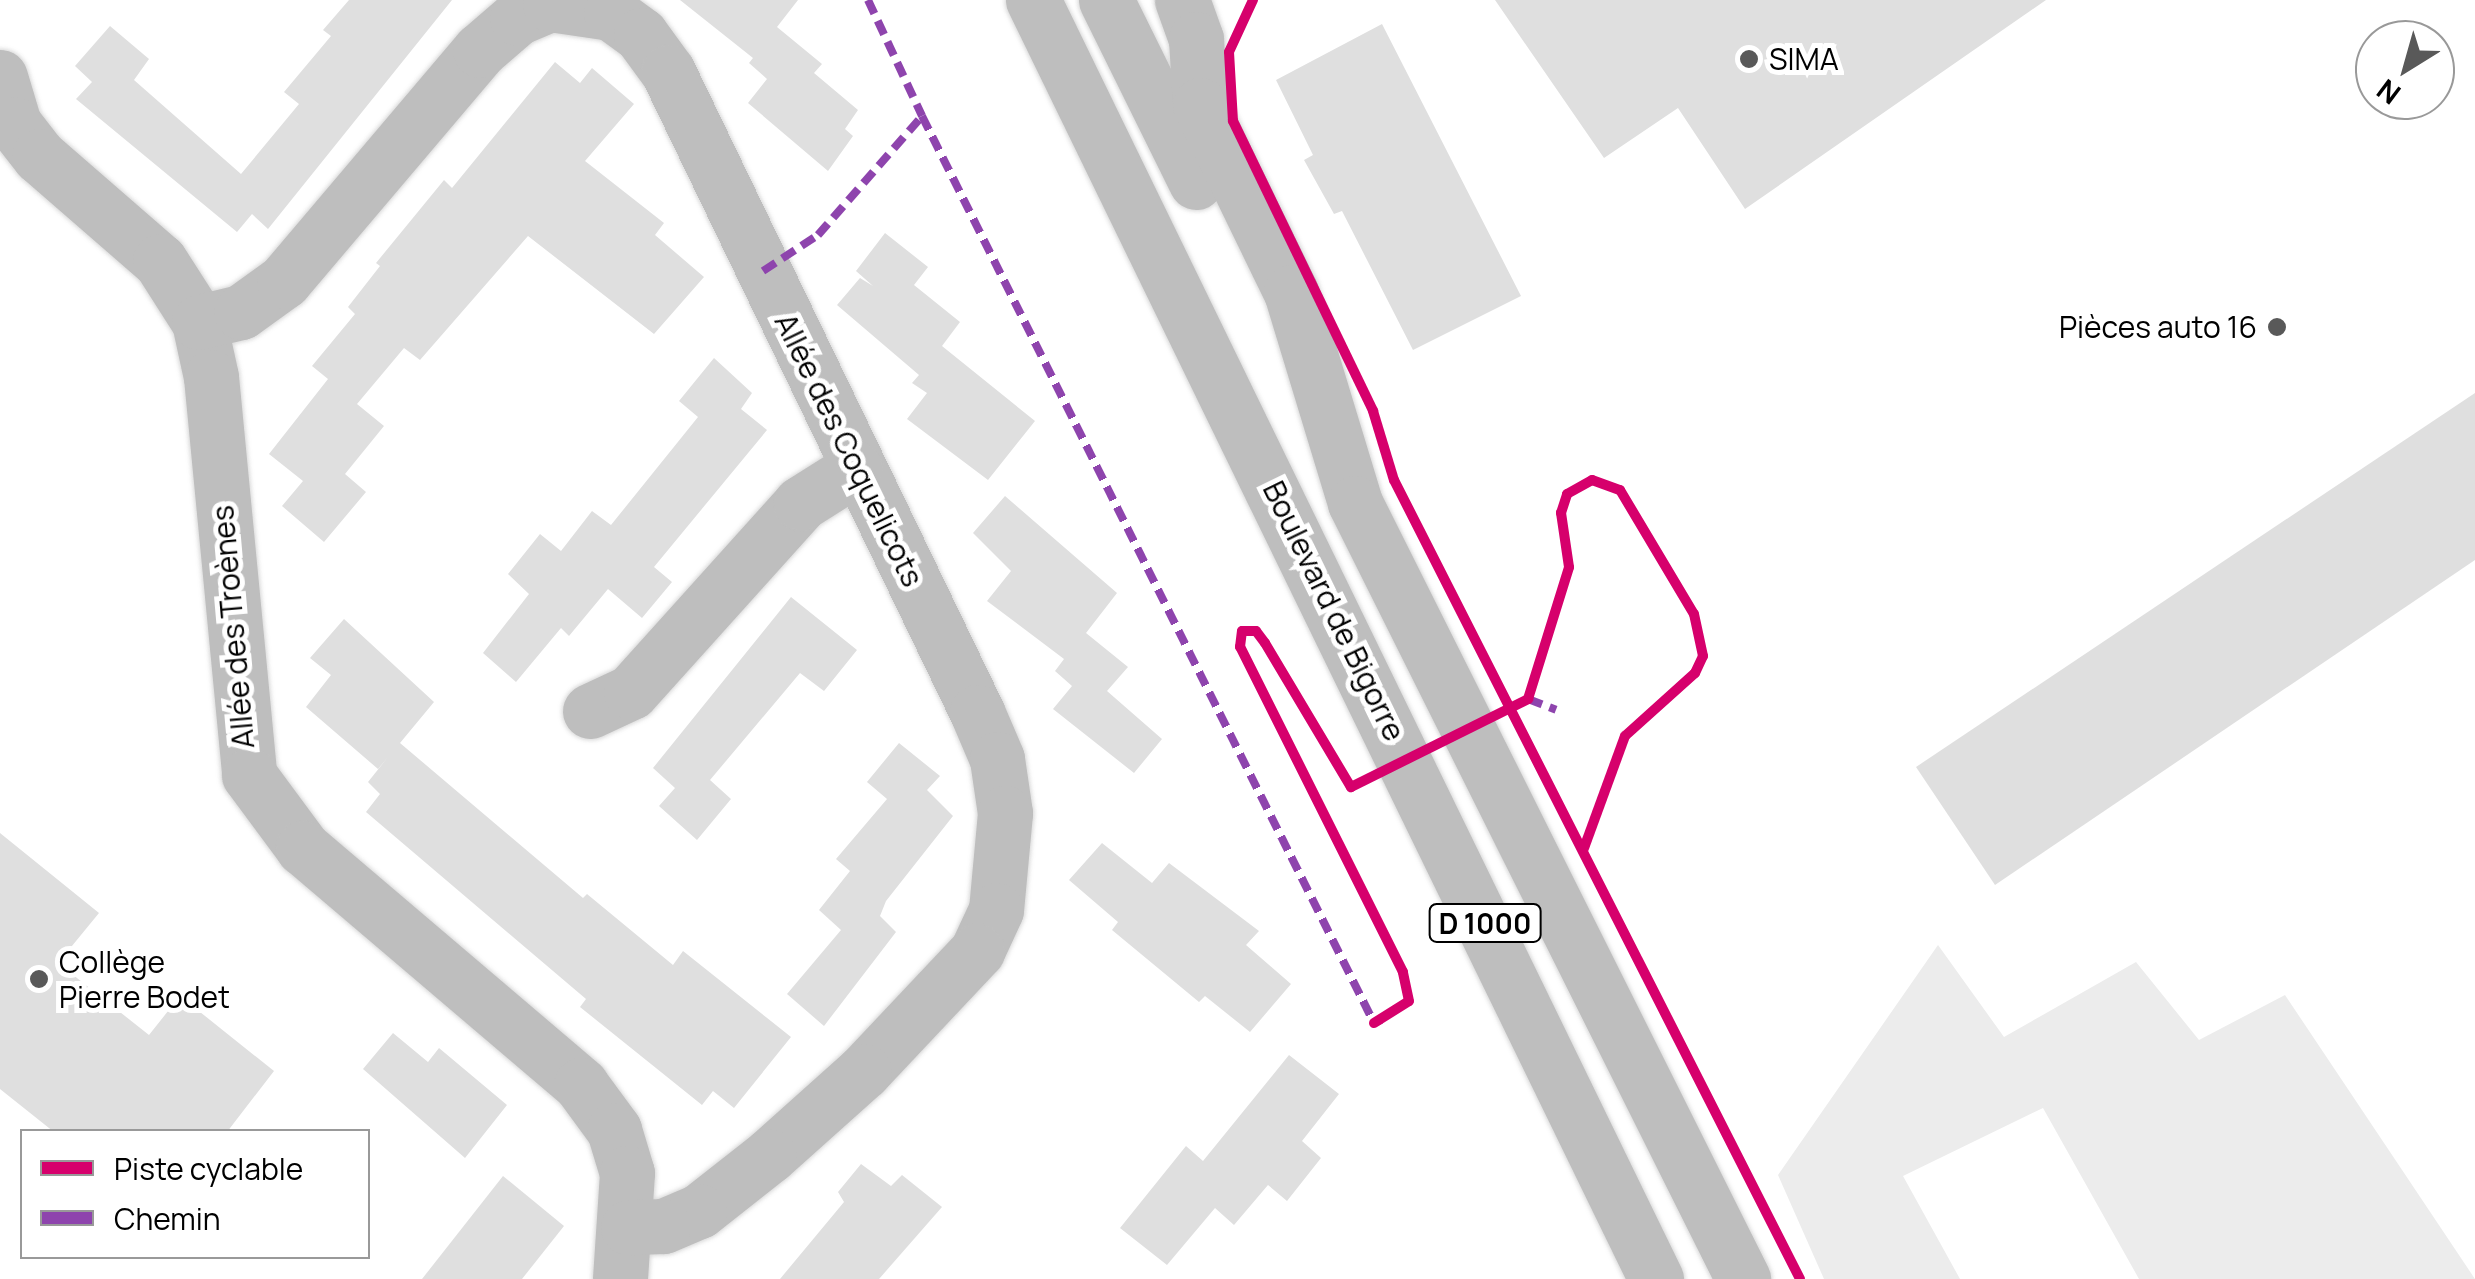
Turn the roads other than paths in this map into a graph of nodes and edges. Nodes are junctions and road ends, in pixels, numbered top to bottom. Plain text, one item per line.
1 (1033, 0) edge
2 (1106, 0) edge
3 (1189, 19) edge
4 (7, 100) edge
5 (199, 322) junction
6 (855, 469) junction
7 (1355, 503) junction
8 (590, 711) dead end
9 (624, 1253) edge
10 (1656, 1279) edge
11 (1743, 1279) edge

1 - 10 street, Boulevard de Bigorre / D 1000
2 - 7 street, D 1000
3 - 7 street
4 - 5 street, Allée des Troènes
5 - 6 street, Allée des Coquelicots
5 - 9 street, Allée des Troènes
6 - 8 street
6 - 9 street, Allée des Coquelicots
7 - 11 street, D 1000

